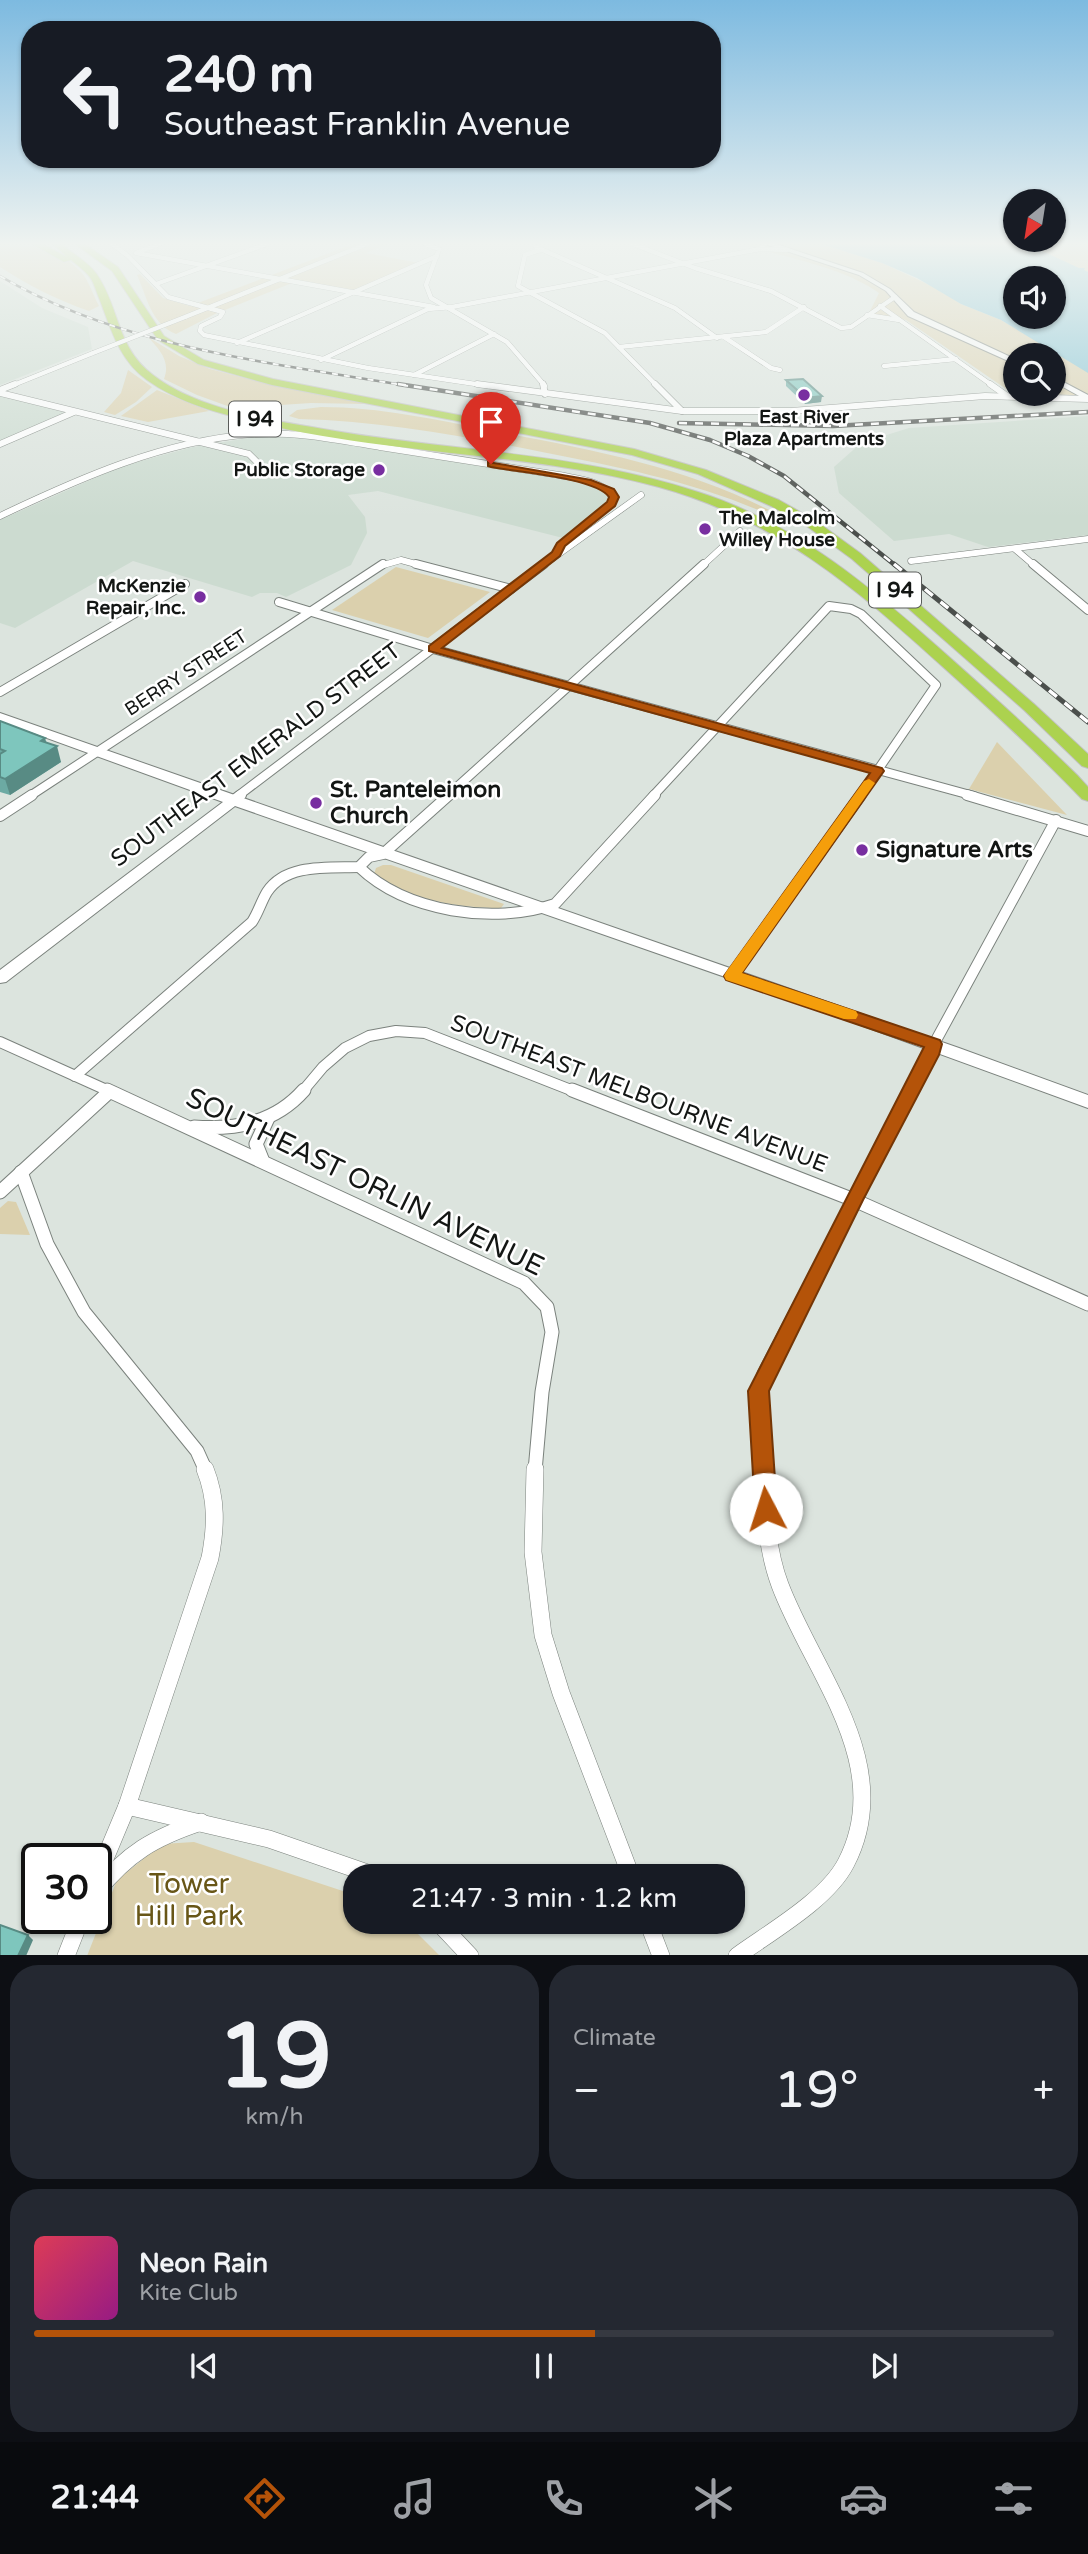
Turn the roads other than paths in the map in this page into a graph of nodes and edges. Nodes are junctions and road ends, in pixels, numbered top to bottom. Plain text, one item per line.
1 (118, 335) edge
2 (138, 335) edge
3 (160, 335) edge
4 (209, 335) edge
5 (255, 335) edge
6 (372, 335) edge
7 (492, 335) edge
8 (496, 335) edge
9 (605, 335) edge
10 (717, 335) edge
11 (739, 335) edge
12 (921, 335) edge
13 (957, 335) edge
14 (721, 338) junction
15 (237, 343) junction
16 (620, 347) junction
17 (1003, 356) edge
18 (321, 359) junction
19 (956, 359) junction
20 (884, 366) dead end
21 (780, 370) dead end
22 (414, 375) junction
23 (1066, 386) edge
24 (0, 392) edge
25 (1003, 393) edge
26 (545, 394) junction
27 (1003, 396) edge
28 (1066, 397) edge
29 (1088, 398) edge
30 (682, 411) junction
31 (77, 412) junction
32 (198, 442) junction
33 (0, 444) edge
34 (259, 464) dead end
35 (641, 495) dead end
36 (0, 516) edge
37 (740, 531) dead end
38 (1088, 539) edge
39 (1015, 549) junction
40 (557, 554) junction
41 (911, 561) dead end
42 (185, 584) dead end
43 (511, 589) junction
44 (279, 602) dead end
45 (1088, 610) edge
46 (308, 613) junction
47 (433, 649) junction
48 (569, 686) junction
49 (0, 692) edge
50 (0, 717) edge
51 (717, 727) junction
52 (96, 752) junction
53 (1088, 763) edge
54 (878, 771) junction
55 (1088, 796) edge
56 (231, 802) junction
57 (0, 816) edge
58 (1056, 820) junction
59 (1088, 831) edge
60 (383, 854) junction
61 (359, 867) junction
62 (545, 910) junction
63 (732, 976) junction
64 (0, 978) edge
65 (0, 1042) edge
66 (934, 1044) junction
67 (75, 1076) junction
68 (109, 1092) junction
69 (1088, 1102) edge
70 (268, 1118) junction
71 (184, 1126) junction
72 (263, 1160) junction
73 (22, 1171) junction
74 (0, 1192) edge
75 (853, 1200) junction
76 (1088, 1304) edge
77 (127, 1806) junction
78 (202, 1822) junction
79 (112, 1843) edge
80 (626, 1864) edge
81 (343, 1865) edge
82 (112, 1872) edge
83 (75, 1934) edge
84 (450, 1934) edge
85 (653, 1934) edge
86 (66, 1955) edge
87 (470, 1955) edge
88 (661, 1955) edge
89 (737, 1955) edge

1 - 55 highway, I 94
2 - 24 street, bridge
3 - 53 highway, I 94
4 - 15 street
5 - 15 street
6 - 18 street
7 - 22 street
8 - 26 street
9 - 16 street
10 - 14 street
11 - 14 street
12 - 19 street
13 - 17 street
14 - 16 street
14 - 21 street
15 - 18 street
16 - 30 street
18 - 22 street
19 - 20 street
19 - 25 street
22 - 26 street
23 - 29 street
24 - 31 street
26 - 30 street
27 - 30 street
28 - 29 street
31 - 32 street
31 - 33 street
32 - 34 street
32 - 36 street
32 - 40 street
35 - 40 street, SOUTHEAST EMERALD STREET
37 - 48 street
38 - 39 street
39 - 41 street
39 - 45 street
40 - 43 street, SOUTHEAST EMERALD STREET
42 - 49 street
43 - 46 street, BERRY STREET
43 - 47 street, SOUTHEAST EMERALD STREET
44 - 46 street
46 - 47 street
46 - 52 street, BERRY STREET
47 - 48 street
47 - 56 street, SOUTHEAST EMERALD STREET
48 - 51 street
48 - 60 street
50 - 52 street
51 - 54 street
51 - 54 street
51 - 62 street
52 - 56 street
52 - 57 street, BERRY STREET
54 - 58 street
54 - 63 street
56 - 60 street
56 - 64 street, SOUTHEAST EMERALD STREET
58 - 59 street
58 - 66 street
60 - 61 street
60 - 62 street
61 - 62 street
61 - 67 street
62 - 63 street
63 - 66 street
65 - 67 street, SOUTHEAST ORLIN AVENUE
66 - 69 street
66 - 75 street
67 - 68 street, SOUTHEAST ORLIN AVENUE
68 - 71 street, SOUTHEAST ORLIN AVENUE
68 - 73 street
70 - 71 street, SOUTHEAST MELBOURNE AVENUE
70 - 72 street
70 - 75 street, SOUTHEAST MELBOURNE AVENUE
71 - 72 street, SOUTHEAST ORLIN AVENUE
72 - 80 street, SOUTHEAST ORLIN AVENUE
73 - 74 street
73 - 77 street
75 - 76 street, SOUTHEAST MELBOURNE AVENUE
75 - 89 street
77 - 78 street
77 - 79 street
78 - 81 street
78 - 82 street
83 - 86 street
84 - 87 street
85 - 88 street

